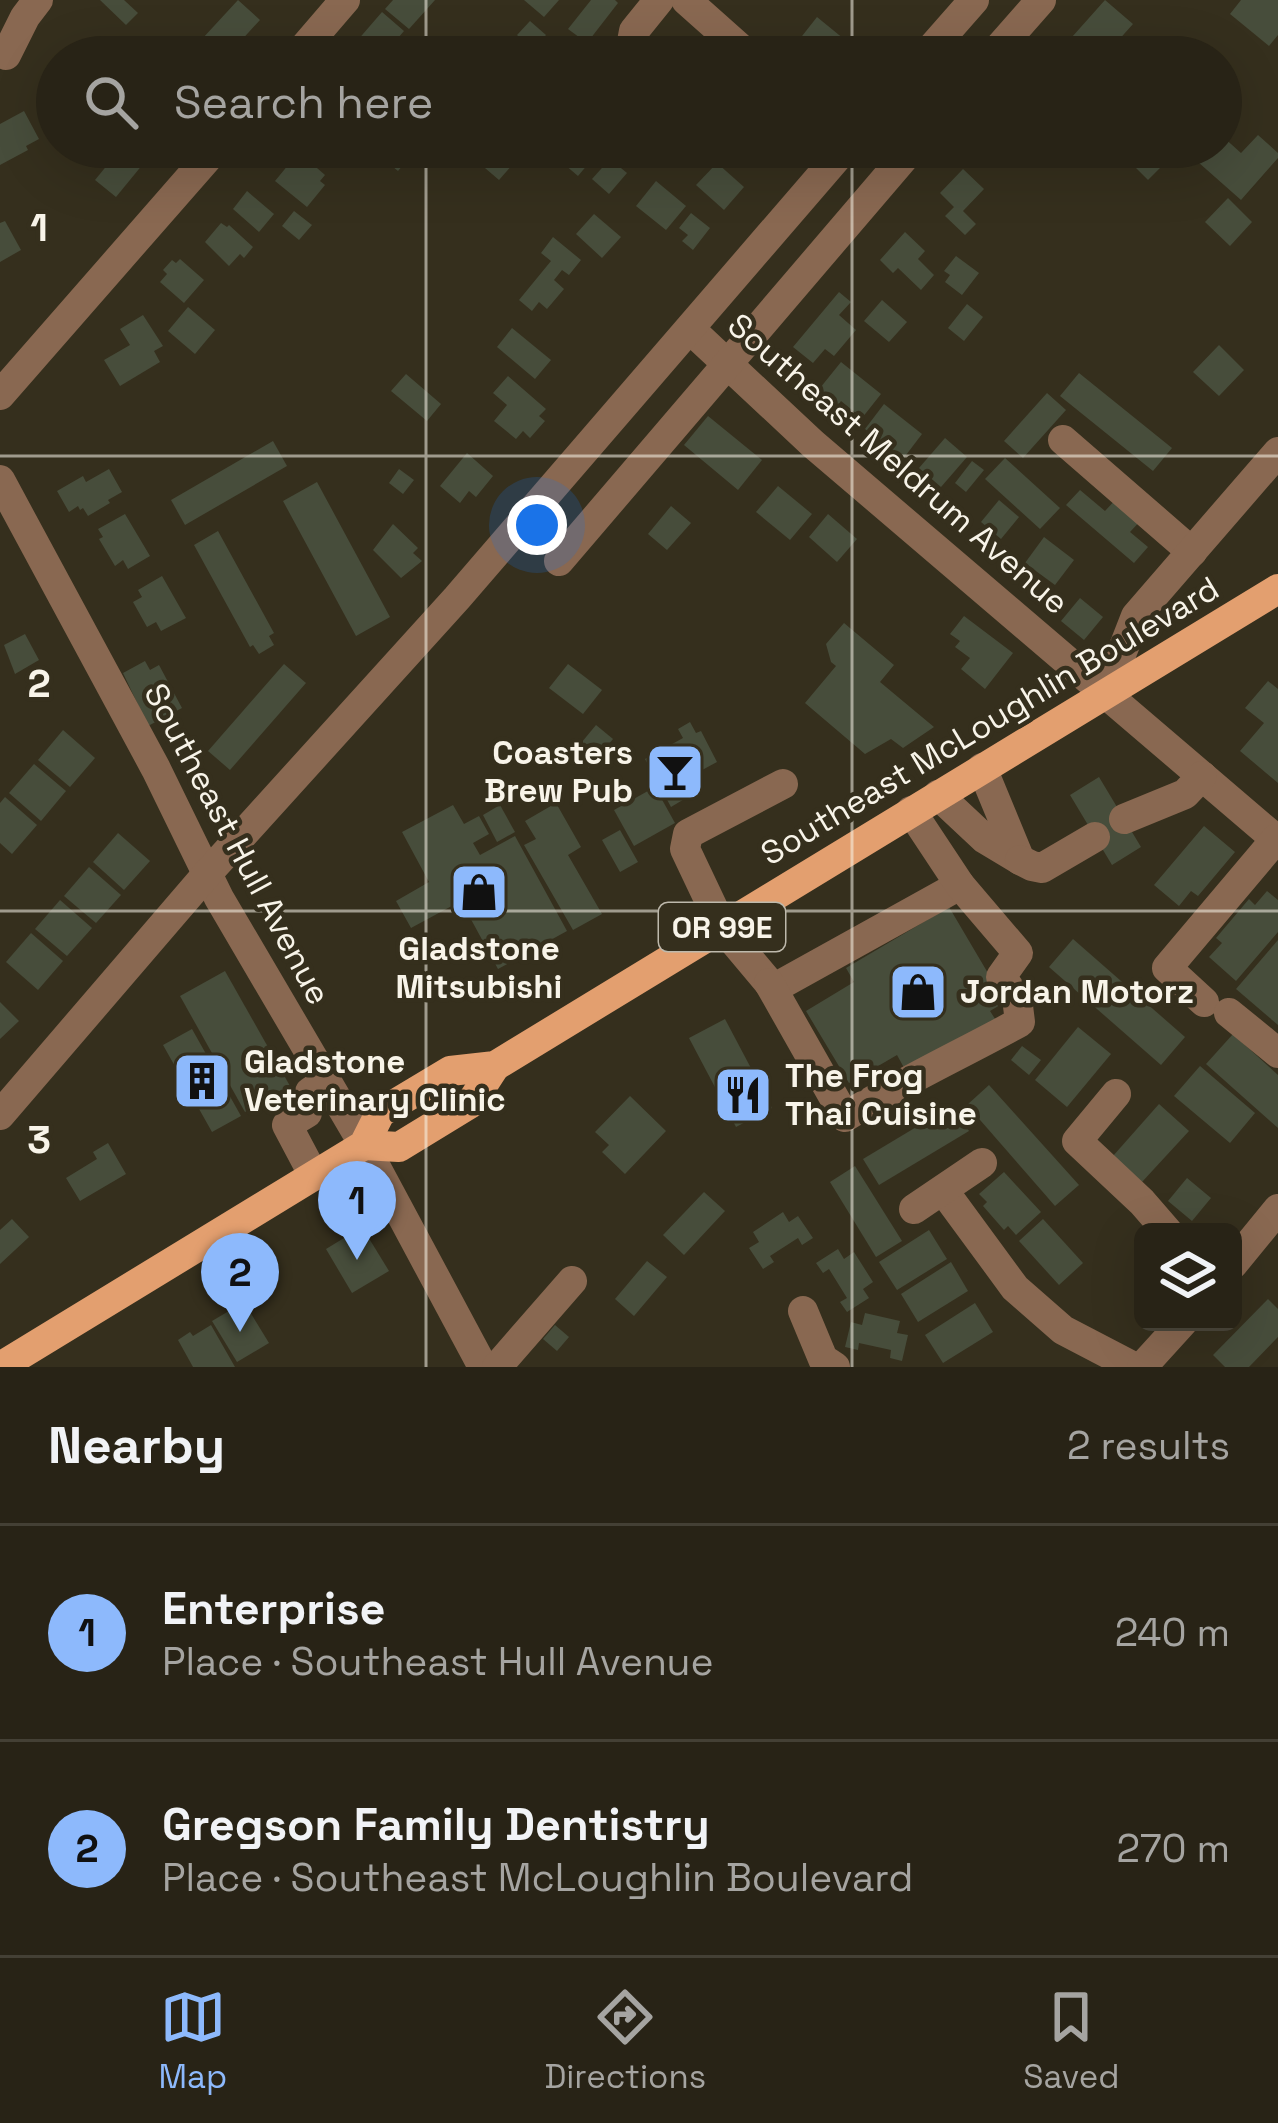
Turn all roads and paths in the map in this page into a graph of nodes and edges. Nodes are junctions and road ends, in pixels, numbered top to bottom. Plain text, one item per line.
1 (38, 0) edge
2 (345, 0) edge
3 (659, 0) edge
4 (686, 0) edge
5 (974, 0) edge
6 (1041, 0) edge
7 (314, 36) edge
8 (633, 36) edge
9 (726, 36) edge
10 (942, 36) edge
11 (1009, 36) edge
12 (6, 56) dead end
13 (199, 168) edge
14 (828, 168) edge
15 (896, 168) edge
16 (690, 329) junction
17 (727, 365) junction
18 (0, 395) edge
19 (1063, 440) dead end
20 (1278, 452) edge
21 (0, 480) edge
22 (1192, 551) junction
23 (560, 561) dead end
24 (1278, 589) edge
25 (1106, 693) junction
26 (982, 768) junction
27 (1202, 776) junction
28 (783, 784) dead end
29 (924, 803) junction
30 (1124, 819) dead end
31 (1095, 837) dead end
32 (1277, 840) edge
33 (1020, 860) junction
34 (207, 874) junction
35 (960, 885) junction
36 (722, 927) junction
37 (770, 983) junction
38 (1278, 1053) edge
39 (326, 1082) junction
40 (1116, 1094) dead end
41 (0, 1115) edge
42 (364, 1145) junction
43 (982, 1163) dead end
44 (314, 1176) junction
45 (943, 1190) junction
46 (914, 1209) dead end
47 (1278, 1210) edge
48 (1160, 1223) edge
49 (1242, 1253) edge
50 (572, 1281) dead end
51 (803, 1311) dead end
52 (1174, 1331) edge
53 (0, 1367) edge
54 (483, 1367) edge
55 (497, 1367) edge
56 (835, 1367) edge
57 (1138, 1367) edge

1 - 12 street
2 - 7 street
3 - 8 street
4 - 9 street
5 - 10 street
6 - 11 street
13 - 18 street
14 - 16 street
15 - 17 street
16 - 17 street, Southeast Meldrum Avenue
16 - 34 street
17 - 23 street
17 - 25 street, Southeast Meldrum Avenue
19 - 22 street
20 - 22 street
21 - 34 street, Southeast Hull Avenue
22 - 25 street
24 - 25 main road, Southeast McLoughlin Boulevard / OR 99E
25 - 26 main road, Southeast McLoughlin Boulevard / OR 99E
25 - 27 street, Southeast Meldrum Avenue
26 - 29 main road, Southeast McLoughlin Boulevard / OR 99E
26 - 33 street
27 - 30 street
27 - 32 street, Southeast Meldrum Avenue
28 - 36 street
29 - 33 street
29 - 35 street
29 - 36 main road, Southeast McLoughlin Boulevard / OR 99E
31 - 33 street
32 - 38 street
34 - 39 street, Southeast Hull Avenue
34 - 41 street
35 - 37 street
35 - 37 street
36 - 37 street
36 - 42 main road, Southeast McLoughlin Boulevard / OR 99E
39 - 42 street, Southeast Hull Avenue
39 - 44 street
40 - 48 street
42 - 44 main road, Southeast McLoughlin Boulevard / OR 99E
42 - 54 street, Southeast Hull Avenue
43 - 45 street
44 - 53 main road, Southeast McLoughlin Boulevard / OR 99E
45 - 46 street
45 - 57 street
47 - 49 street
50 - 55 street
51 - 56 street
52 - 57 street

